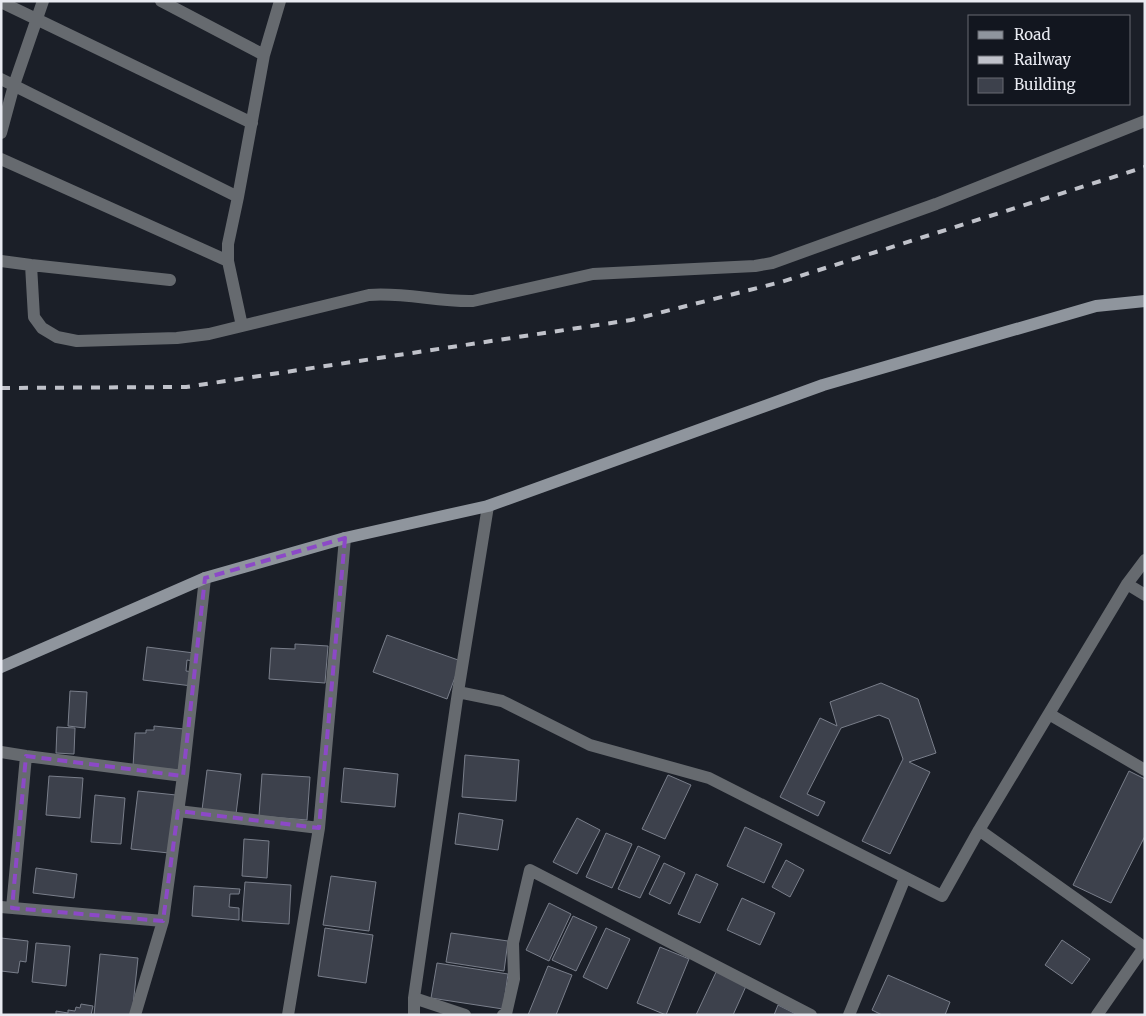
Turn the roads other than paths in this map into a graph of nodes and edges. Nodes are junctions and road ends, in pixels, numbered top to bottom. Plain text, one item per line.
1 (42, 1) edge
2 (161, 1) edge
3 (280, 1) edge
4 (1, 2) edge
5 (36, 19) junction
6 (264, 55) junction
7 (1, 80) edge
8 (14, 86) junction
9 (1145, 121) edge
10 (252, 122) junction
11 (1, 133) edge
12 (1, 159) edge
13 (238, 197) junction
14 (1, 261) edge
15 (228, 261) junction
16 (31, 265) junction
17 (170, 280) dead end
18 (1145, 301) edge
19 (242, 326) junction
20 (488, 506) junction
21 (345, 538) junction
22 (1145, 560) edge
23 (205, 578) junction
24 (1127, 584) junction
25 (1145, 595) edge
26 (1, 667) edge
27 (458, 692) junction
28 (1050, 714) junction
29 (1, 752) edge
30 (26, 756) junction
31 (1145, 770) edge
32 (183, 776) junction
33 (178, 811) junction
34 (319, 828) junction
35 (979, 830) junction
36 (905, 878) junction
37 (7, 907) edge
38 (163, 921) junction
39 (1145, 947) edge
40 (414, 998) junction
41 (135, 1015) edge
42 (288, 1015) edge
43 (414, 1015) edge
44 (465, 1015) edge
45 (503, 1015) edge
46 (811, 1015) edge
47 (849, 1015) edge
48 (1097, 1015) edge

1 - 5 street
2 - 6 street
3 - 6 street
4 - 5 street
5 - 8 street
5 - 10 street
6 - 10 street
7 - 8 street
8 - 11 street
8 - 13 street
9 - 19 street
10 - 13 street
12 - 15 street
13 - 15 street
14 - 16 street
15 - 19 street
16 - 17 street
16 - 19 street
18 - 20 main road
20 - 21 main road
20 - 27 street
21 - 23 main road
21 - 34 street
22 - 24 street
23 - 26 main road
23 - 32 street
24 - 25 street
24 - 28 street
27 - 36 street
27 - 40 street
28 - 31 street
28 - 35 street
29 - 30 street
30 - 32 street
30 - 37 street
32 - 33 street
33 - 34 street
33 - 38 street
34 - 42 street
35 - 36 street
35 - 39 street
36 - 47 street
37 - 38 street
38 - 41 street
39 - 48 street
40 - 43 street
40 - 44 street
45 - 46 street

